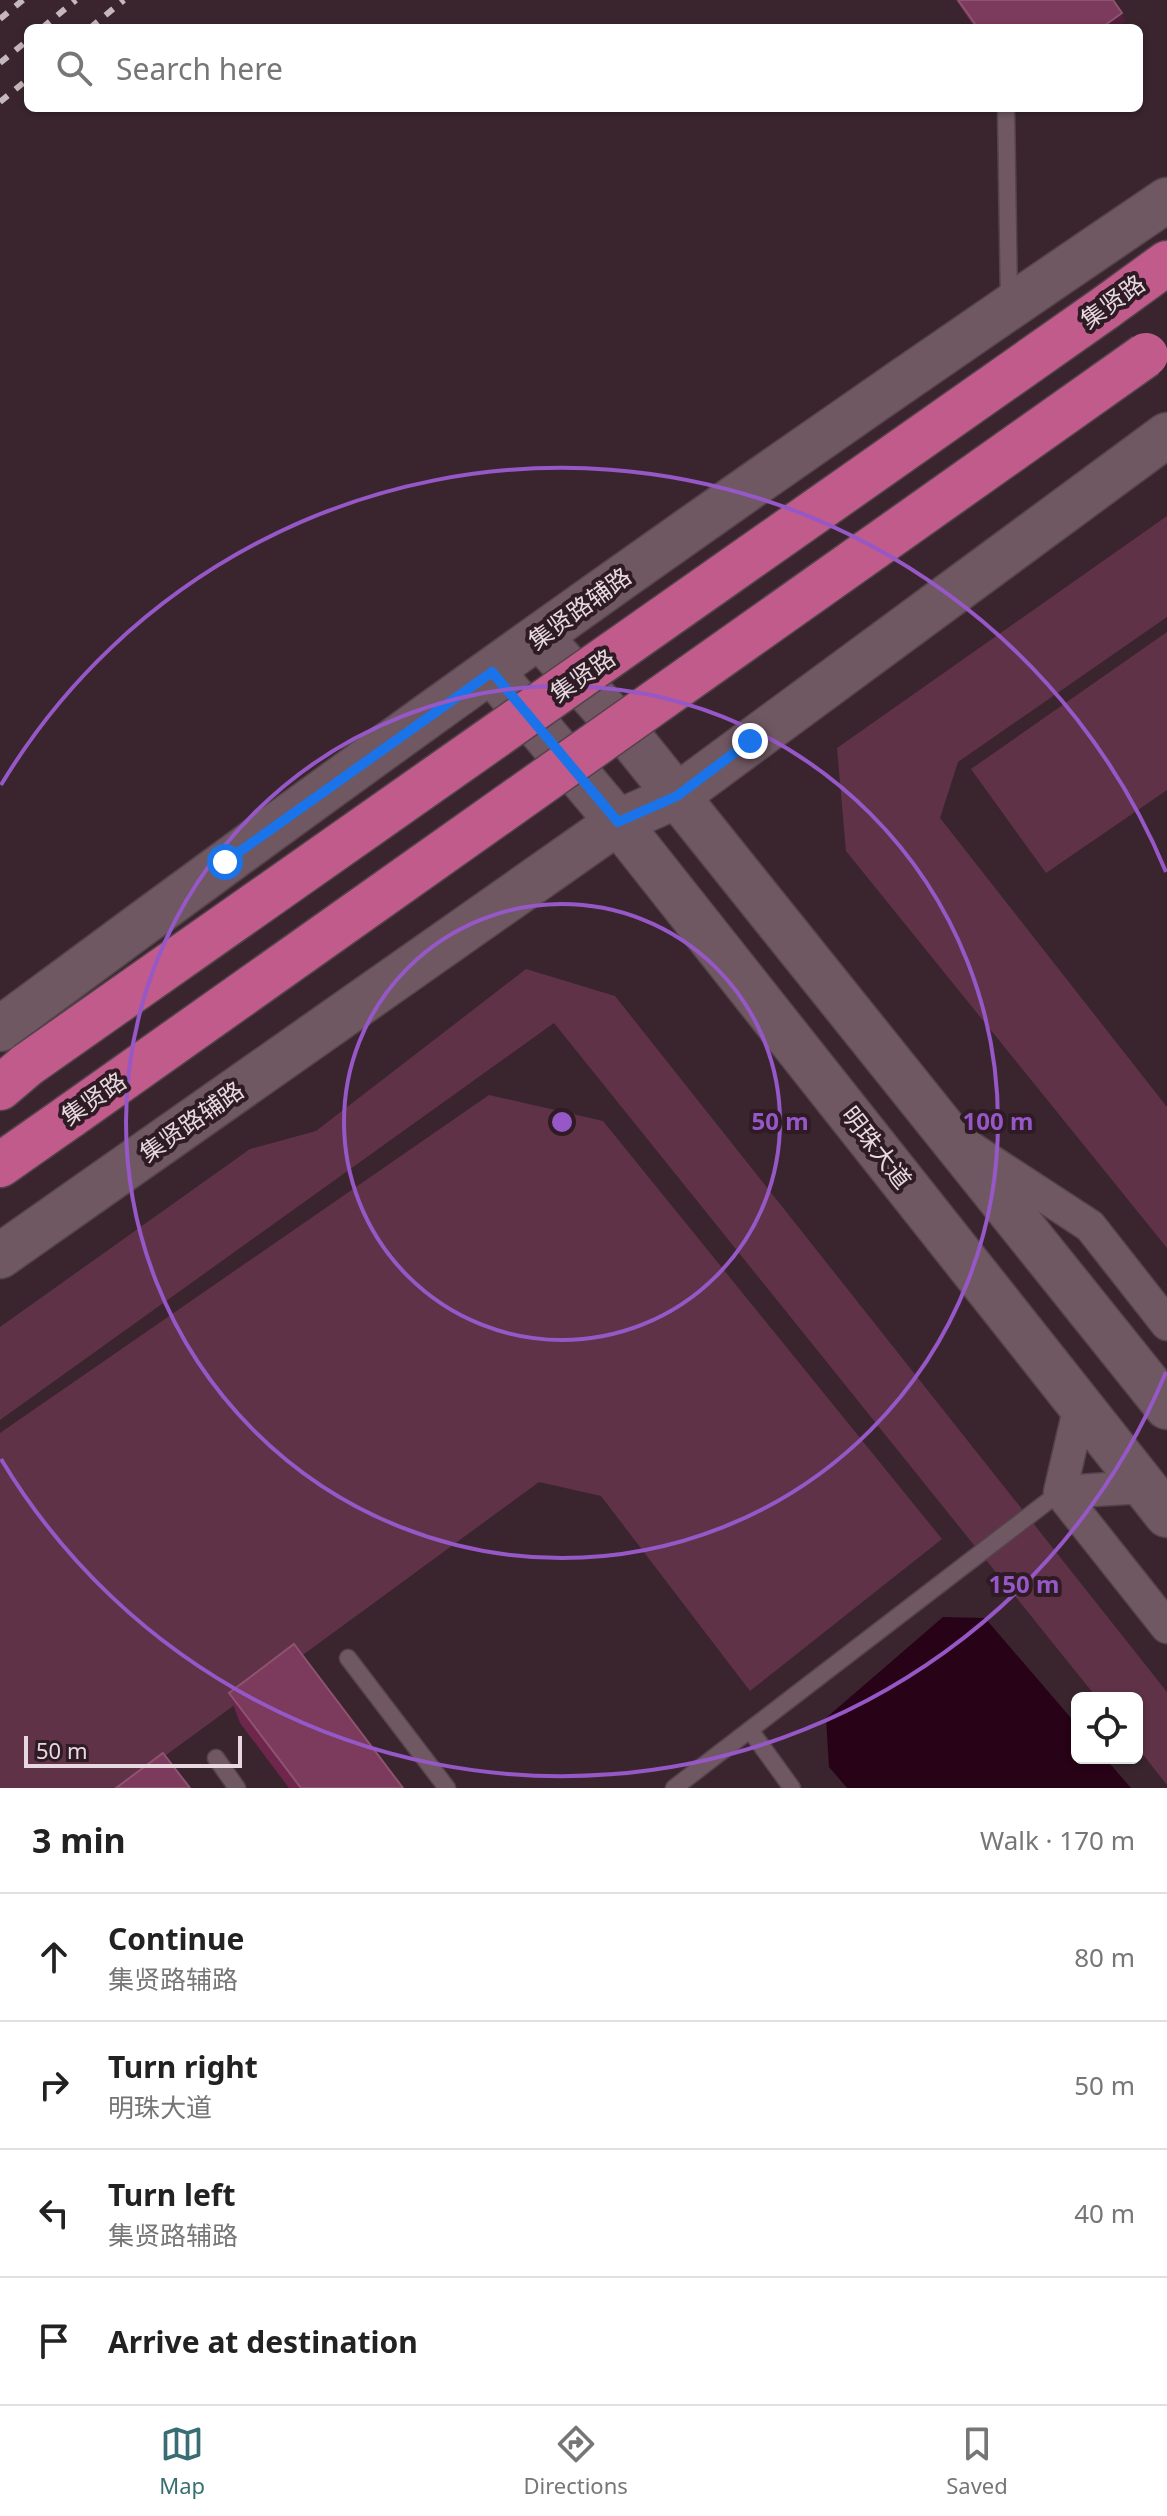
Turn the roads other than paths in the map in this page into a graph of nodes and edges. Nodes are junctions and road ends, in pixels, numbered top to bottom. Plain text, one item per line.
1 (1006, 112) edge
2 (1167, 200) edge
3 (1167, 263) edge
4 (1009, 307) junction
5 (1156, 348) edge
6 (1167, 435) edge
7 (540, 637) junction
8 (492, 672) junction
9 (677, 796) junction
10 (618, 822) junction
11 (0, 1029) edge
12 (13, 1077) edge
13 (947, 1133) junction
14 (0, 1165) edge
15 (0, 1256) edge
16 (1167, 1324) edge
17 (1080, 1406) junction
18 (1167, 1407) edge
19 (1060, 1492) junction
20 (1156, 1501) edge
21 (1167, 1627) edge
22 (348, 1658) dead end
23 (750, 1730) junction
24 (216, 1758) dead end
25 (237, 1788) edge
26 (447, 1788) edge
27 (674, 1788) edge
28 (792, 1788) edge

1 - 4 lane
2 - 4 street, 集贤路辅路
3 - 12 highway, 集贤路, bridge
4 - 7 street, 集贤路辅路
5 - 14 highway, 集贤路, bridge
6 - 9 street, 集贤路辅路
7 - 8 street, 集贤路辅路
7 - 9 street
8 - 10 street, 明珠大道
8 - 11 street, 集贤路辅路
9 - 10 street, 集贤路辅路
9 - 13 street
10 - 15 street, 集贤路辅路
10 - 17 street, 明珠大道
13 - 16 street
13 - 18 street
17 - 19 street
17 - 20 street, 明珠大道
19 - 20 street
19 - 21 street
19 - 23 lane
22 - 26 lane
23 - 27 lane
23 - 28 lane
24 - 25 lane

